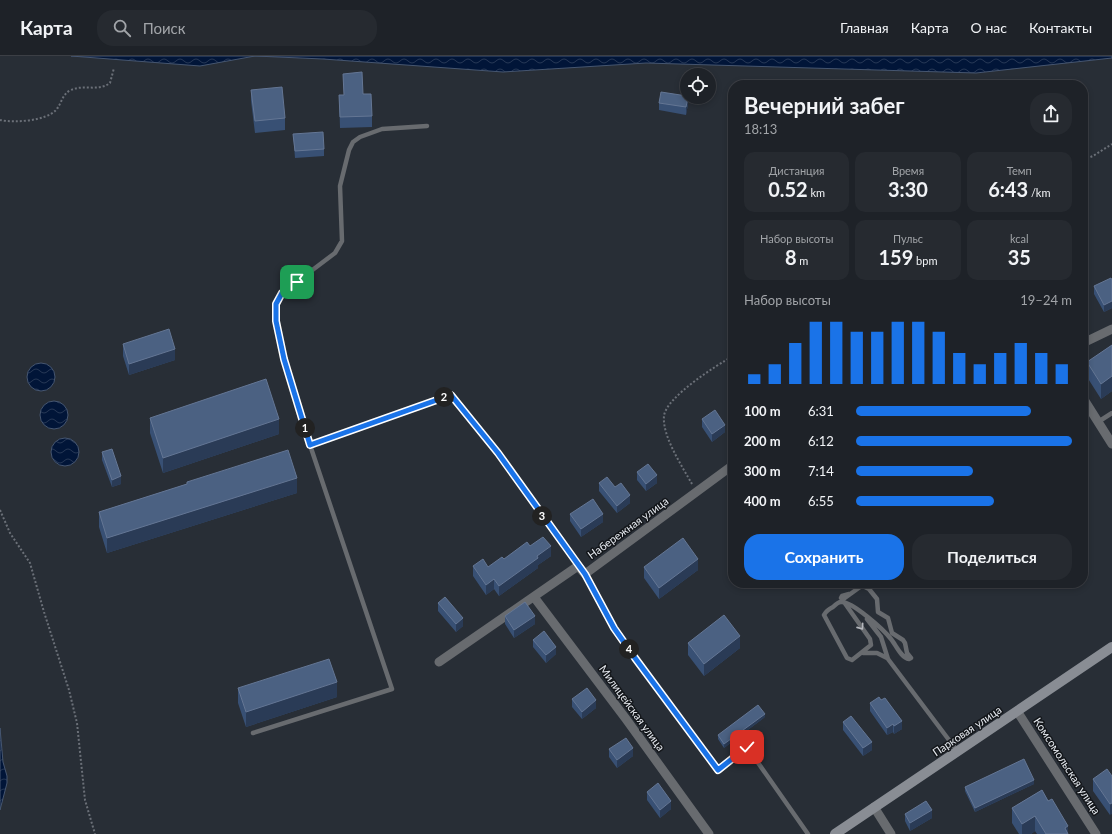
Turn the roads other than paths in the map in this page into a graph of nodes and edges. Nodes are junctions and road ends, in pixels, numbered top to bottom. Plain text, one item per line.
1 (427, 126) dead end
2 (1112, 329) edge
3 (1088, 341) edge
4 (1088, 406) edge
5 (1112, 413) edge
6 (1098, 422) junction
7 (1112, 444) edge
8 (310, 445) junction
9 (728, 469) edge
10 (578, 566) junction
11 (585, 574) junction
12 (860, 588) edge
13 (867, 588) edge
14 (534, 597) junction
15 (843, 601) junction
16 (863, 614) junction
17 (881, 637) junction
18 (871, 645) junction
19 (1112, 647) edge
20 (863, 653) junction
21 (888, 659) junction
22 (440, 662) dead end
23 (1017, 711) junction
24 (253, 733) dead end
25 (958, 752) junction
26 (874, 807) junction
27 (709, 834) edge
28 (808, 834) edge
29 (835, 834) edge
30 (891, 834) edge
31 (1096, 834) edge

1 - 8 lane
2 - 3 street
4 - 6 street
5 - 6 lane
6 - 7 street
8 - 10 lane
8 - 24 lane
9 - 11 street, Набережная улица
10 - 11 street, Набережная улица
10 - 14 street, Набережная улица
11 - 28 lane
12 - 15 lane
13 - 16 lane
14 - 22 street, Набережная улица
14 - 27 street, Милицейская улица
15 - 16 lane
15 -> 18 lane
15 - 20 lane
16 - 17 lane
17 - 18 lane
17 - 21 lane
18 - 20 lane
19 - 23 street, Парковая улица
20 - 21 lane
21 - 25 lane
23 - 25 street, Парковая улица
23 - 31 street, Комсомольская улица
25 - 26 street, Парковая улица
26 - 29 street, Парковая улица
26 - 30 street

